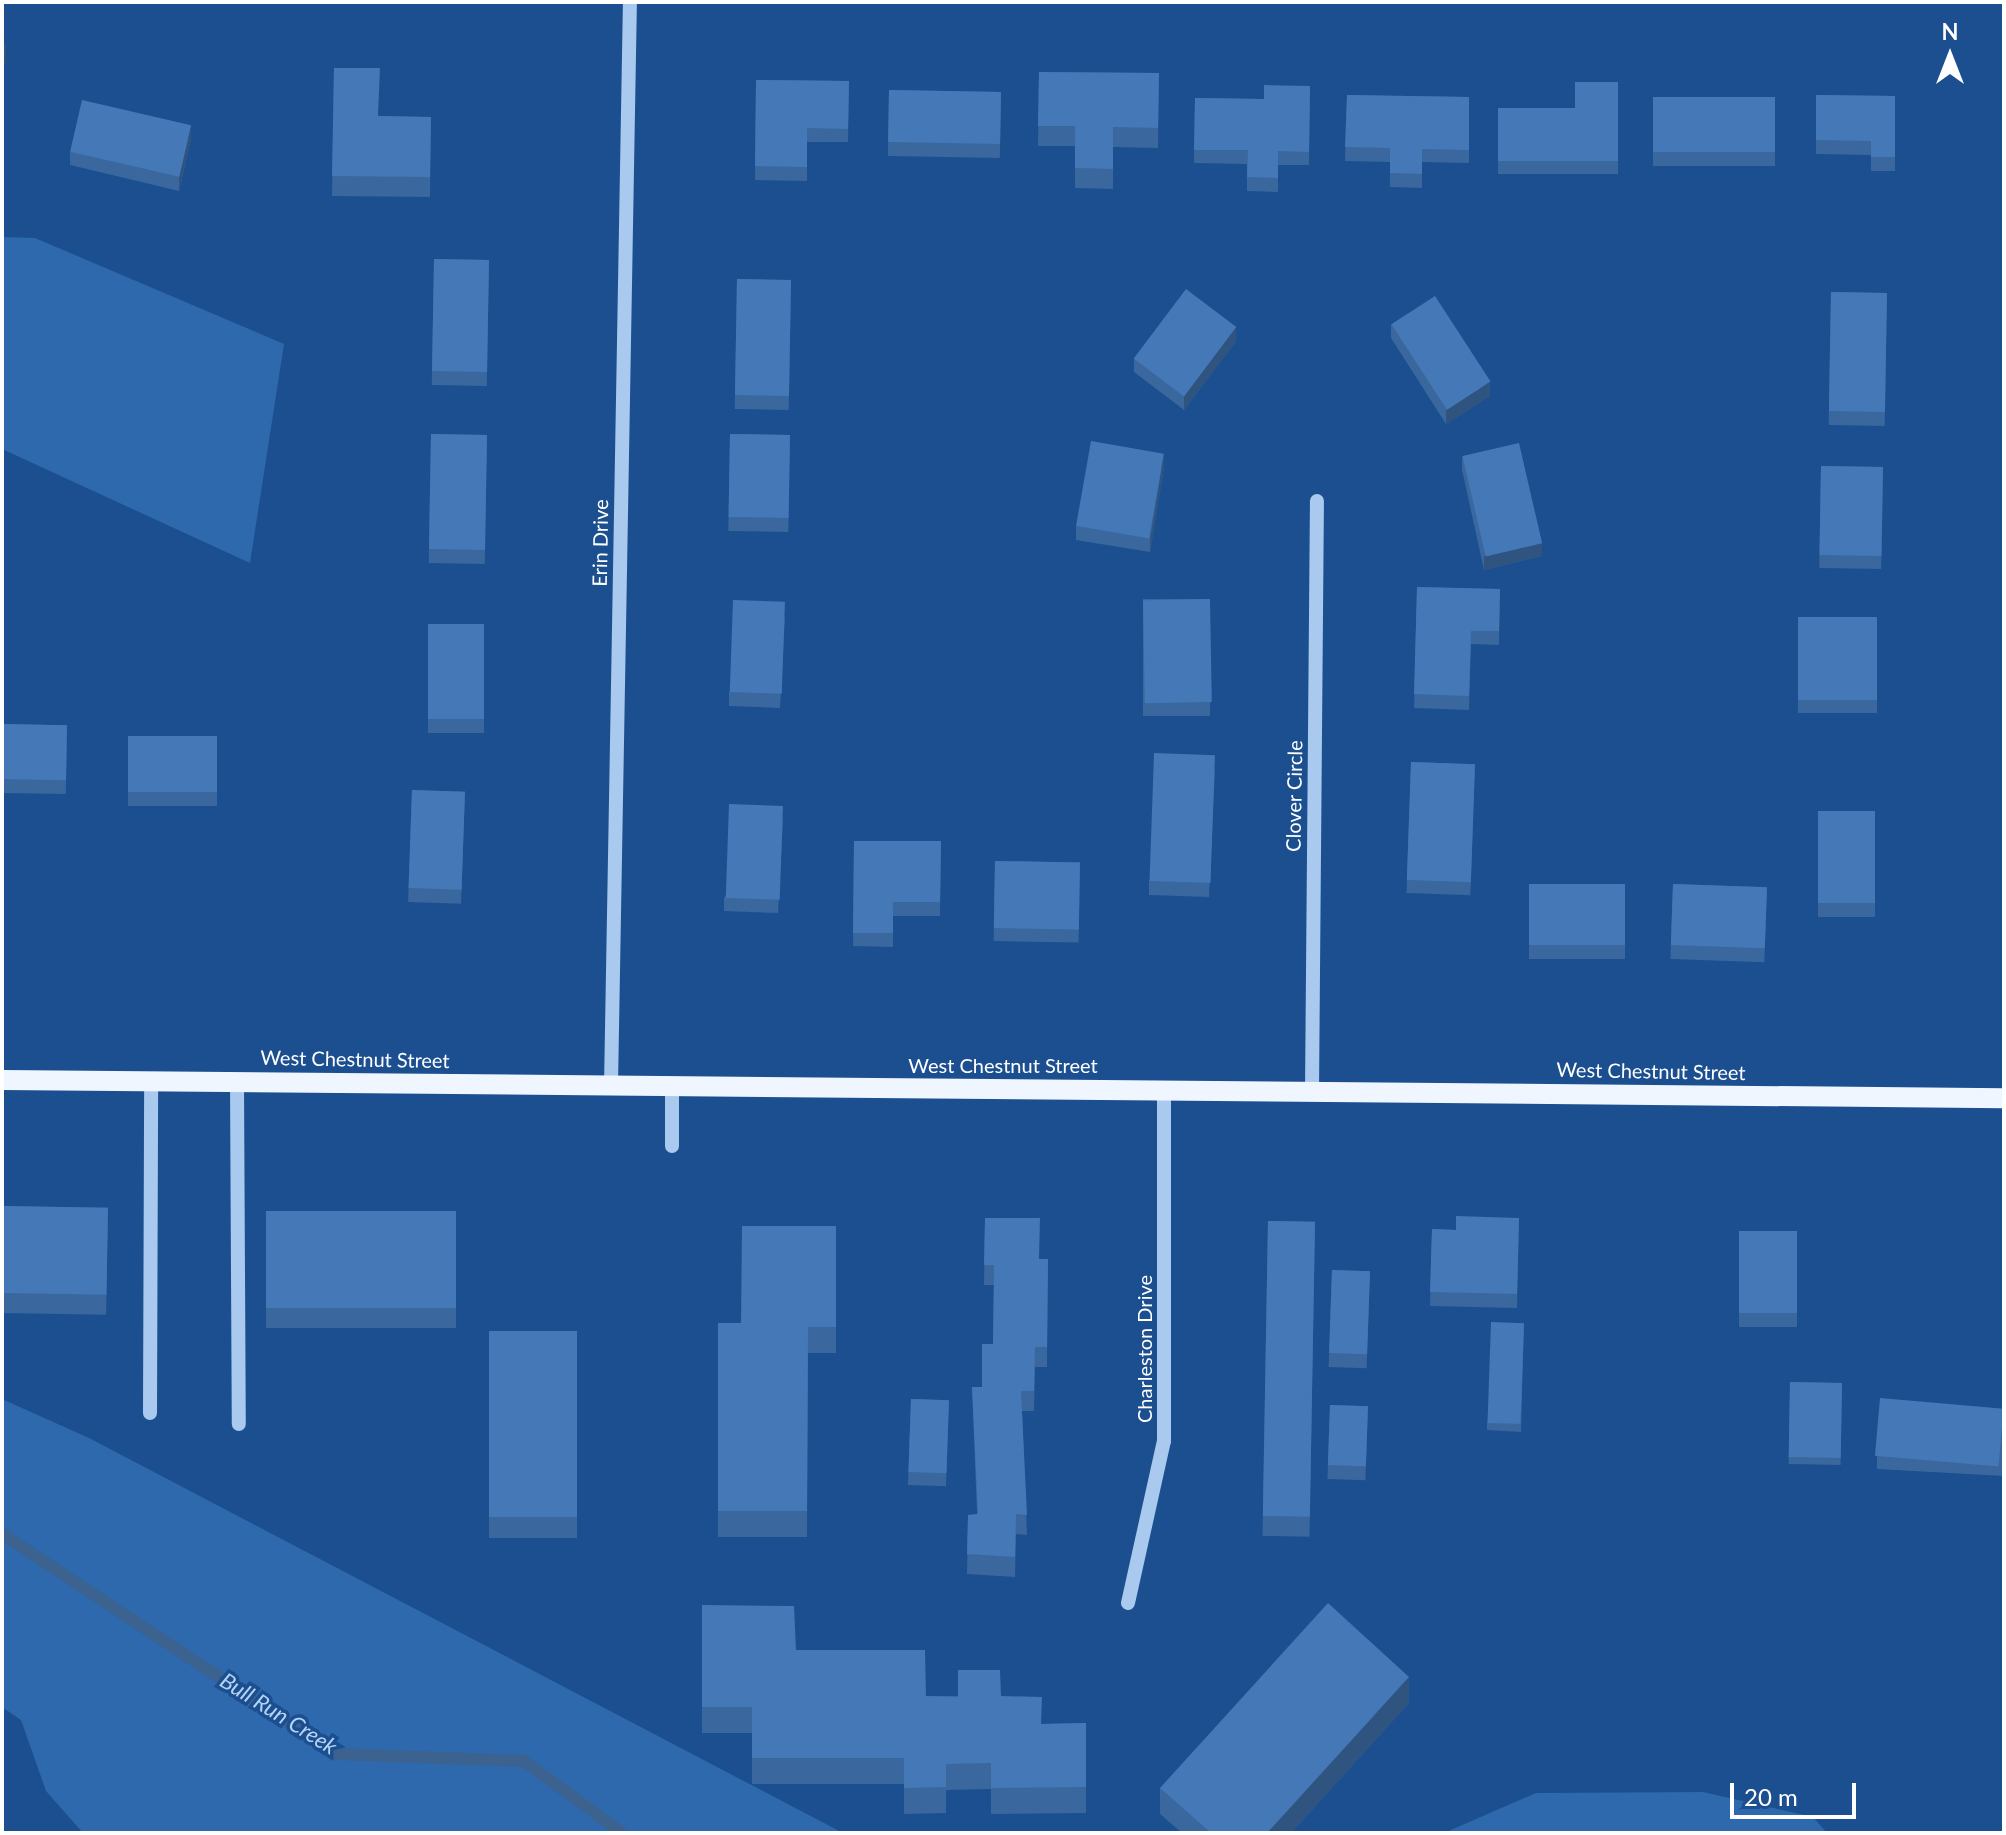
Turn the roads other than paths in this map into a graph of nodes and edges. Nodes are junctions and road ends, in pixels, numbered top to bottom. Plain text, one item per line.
1 (630, 2) edge
2 (1317, 501) dead end
3 (2, 1080) edge
4 (151, 1082) junction
5 (237, 1082) junction
6 (611, 1086) junction
7 (672, 1086) junction
8 (1164, 1091) junction
9 (1312, 1092) junction
10 (2004, 1098) edge
11 (672, 1146) dead end
12 (150, 1413) dead end
13 (239, 1424) dead end
14 (1128, 1603) dead end

1 - 6 street, Erin Drive
2 - 9 street, Clover Circle
3 - 4 main road, West Chestnut Street
4 - 5 main road, West Chestnut Street
4 - 12 street
5 - 6 main road, West Chestnut Street
5 - 13 street
6 - 7 main road, West Chestnut Street
7 - 8 main road, West Chestnut Street
7 - 11 street
8 - 9 main road, West Chestnut Street
8 - 14 street, Charleston Drive
9 - 10 main road, West Chestnut Street

